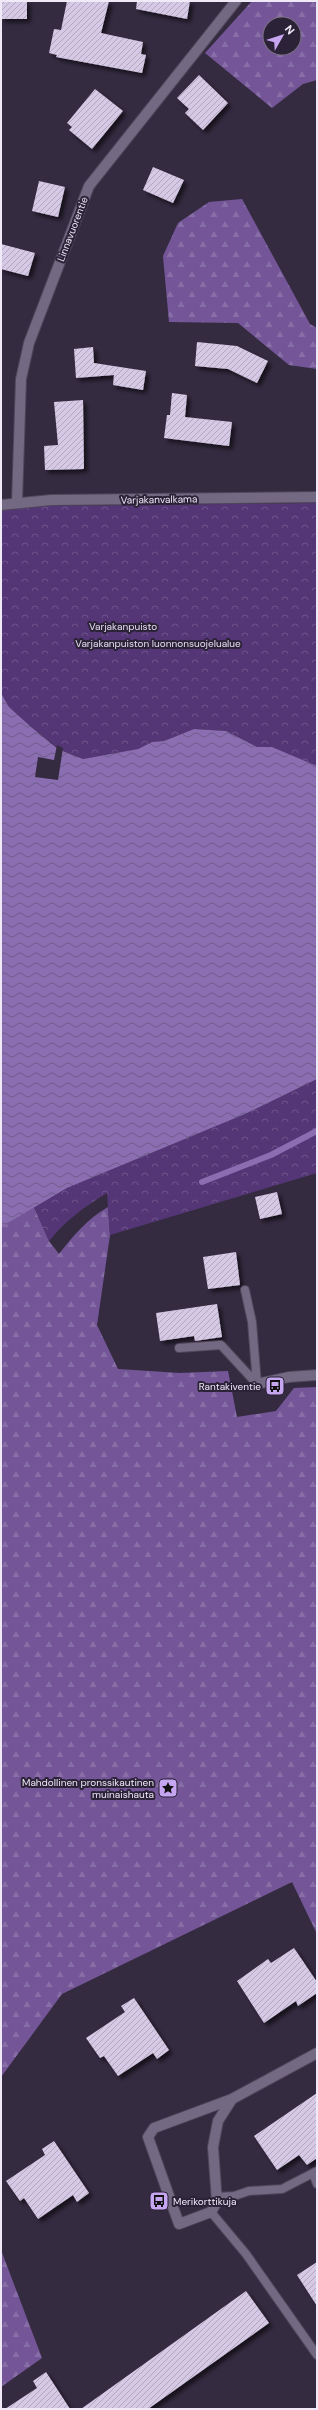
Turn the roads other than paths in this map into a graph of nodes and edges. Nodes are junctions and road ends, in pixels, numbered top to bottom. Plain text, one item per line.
1 (236, 1) edge
2 (317, 497) edge
3 (17, 502) junction
4 (1, 504) edge
5 (245, 1290) dead end
6 (179, 1348) dead end
7 (317, 1375) edge
8 (257, 1384) junction
9 (317, 2053) edge
10 (232, 2100) junction
11 (315, 2172) edge
12 (317, 2184) edge
13 (216, 2197) junction
14 (211, 2212) junction
15 (317, 2355) edge

1 - 3 street, Linnavuorentie
2 - 3 street, Varjakanvalkama
3 - 4 street, Varjakanvalkama
5 - 8 lane
6 - 8 lane
7 - 8 street
9 - 10 street
10 - 13 street
10 - 14 street
11 - 12 lane
11 - 13 lane
13 - 14 street
14 - 15 lane

